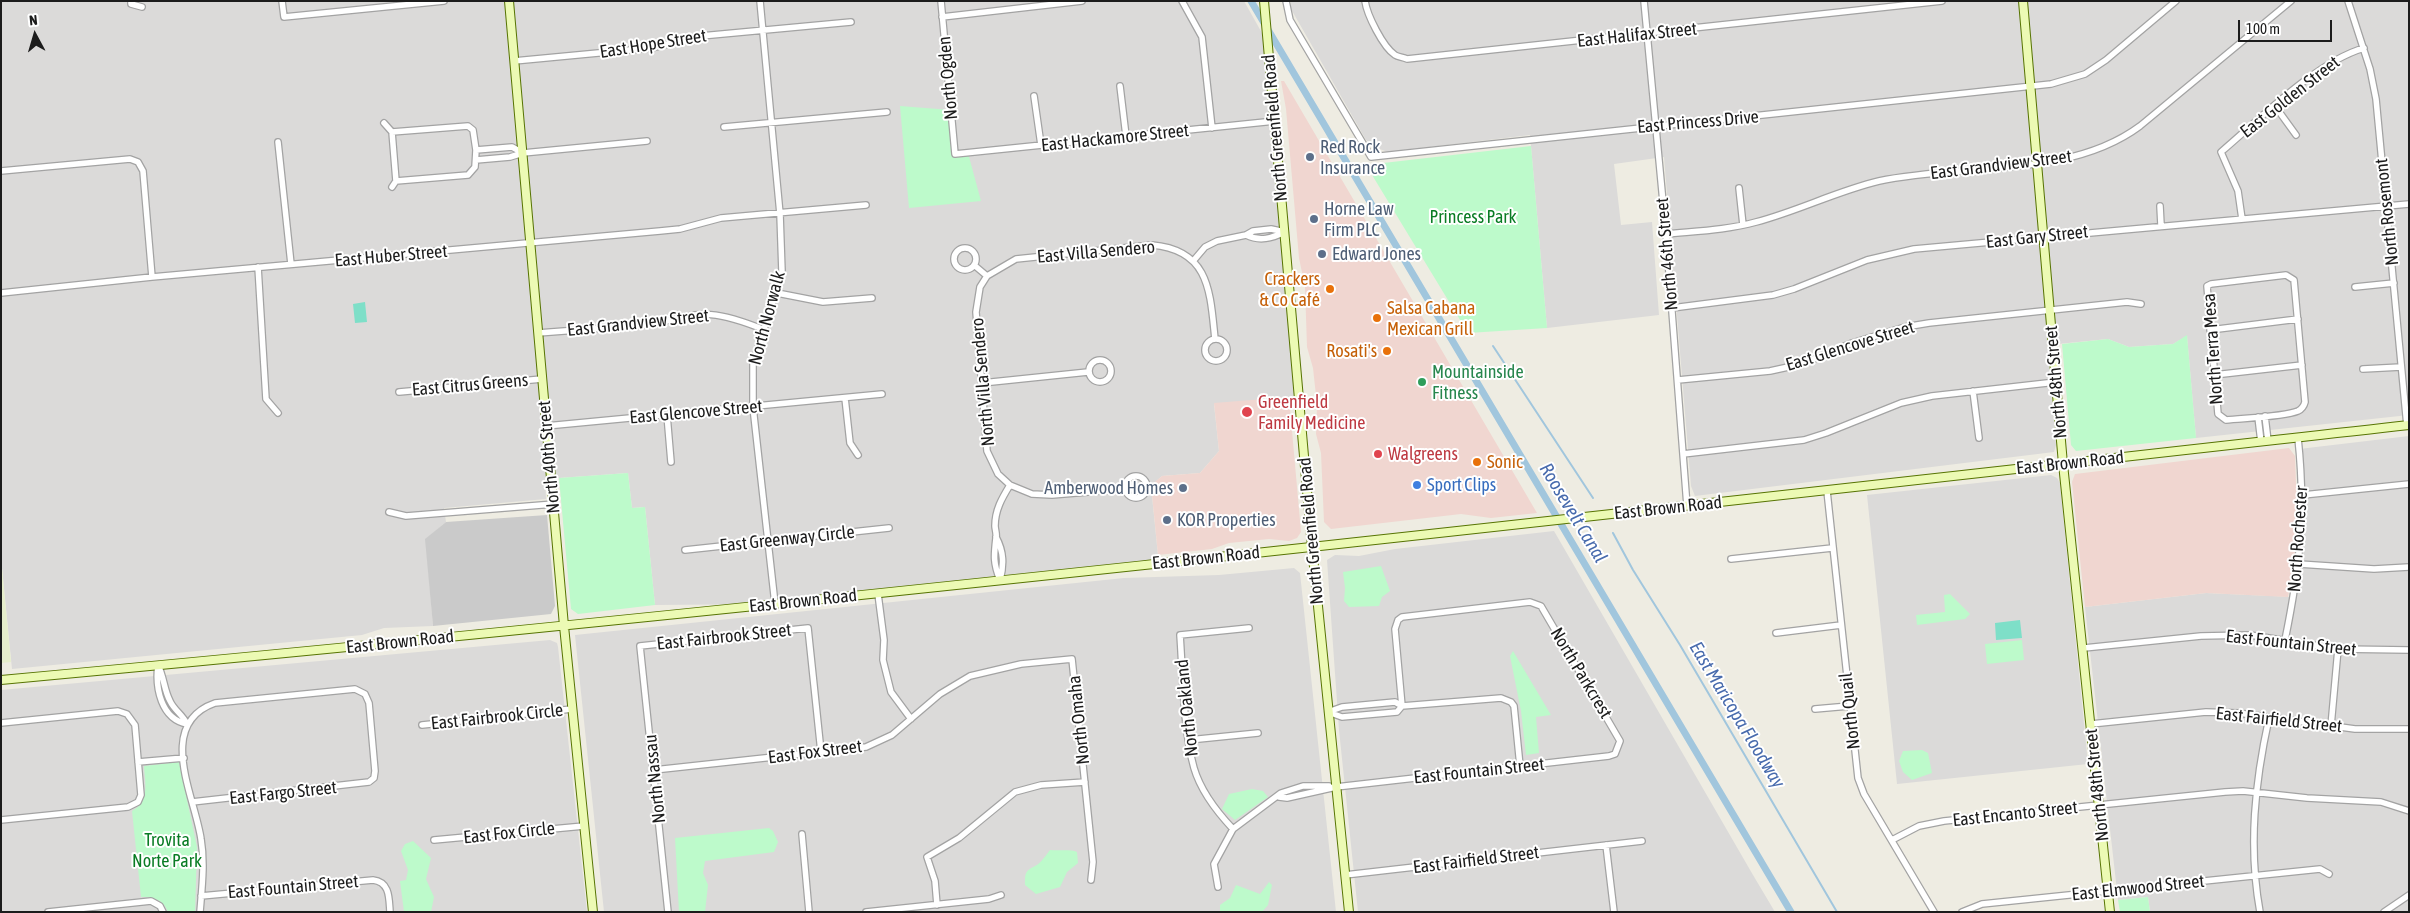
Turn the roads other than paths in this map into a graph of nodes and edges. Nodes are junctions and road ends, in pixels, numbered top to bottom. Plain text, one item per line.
1 (131, 1) edge
2 (282, 1) edge
3 (444, 1) edge
4 (509, 1) edge
5 (760, 1) edge
6 (941, 1) edge
7 (1082, 1) edge
8 (1182, 1) edge
9 (1264, 1) edge
10 (1286, 1) edge
11 (1365, 1) edge
12 (1644, 1) edge
13 (1942, 1) edge
14 (2023, 1) edge
15 (2176, 1) edge
16 (2291, 1) edge
17 (2348, 1) edge
18 (142, 7) dead end
19 (942, 17) junction
20 (851, 22) dead end
21 (763, 30) junction
22 (1647, 34) junction
23 (2364, 48) junction
24 (514, 60) junction
25 (1120, 86) dead end
26 (2031, 87) junction
27 (1034, 96) dead end
28 (2275, 106) junction
29 (887, 112) dead end
30 (1275, 121) junction
31 (772, 122) junction
32 (384, 123) dead end
33 (724, 127) dead end
34 (1212, 128) junction
35 (1656, 128) junction
36 (392, 132) junction
37 (2296, 135) dead end
38 (1126, 136) junction
39 (647, 141) dead end
40 (278, 142) dead end
41 (1041, 145) junction
42 (491, 149) junction
43 (476, 150) junction
44 (523, 153) junction
45 (955, 154) joint
46 (492, 159) junction
47 (476, 160) junction
48 (2037, 162) junction
49 (1, 171) edge
50 (396, 181) junction
51 (392, 187) dead end
52 (1738, 188) dead end
53 (2409, 204) edge
54 (866, 205) dead end
55 (2160, 206) dead end
56 (2387, 206) junction
57 (780, 214) junction
58 (2242, 218) junction
59 (1743, 225) junction
60 (2161, 225) junction
61 (1285, 232) junction
62 (1666, 234) junction
63 (2044, 236) junction
64 (530, 244) junction
65 (1194, 260) junction
66 (291, 264) junction
67 (974, 265) dead end
68 (258, 267) junction
69 (987, 276) junction
70 (152, 277) junction
71 (2394, 284) junction
72 (2355, 286) dead end
73 (777, 293) junction
74 (1, 294) edge
75 (872, 298) dead end
76 (2141, 304) dead end
77 (1672, 308) junction
78 (2050, 310) junction
79 (2298, 320) junction
80 (764, 330) junction
81 (2210, 330) junction
82 (538, 333) junction
83 (1215, 339) dead end
84 (2302, 365) junction
85 (2401, 366) junction
86 (2363, 369) dead end
87 (1088, 372) dead end
88 (2214, 375) junction
89 (542, 379) junction
90 (1678, 380) junction
91 (2056, 382) junction
92 (982, 383) junction
93 (1973, 391) junction
94 (399, 392) dead end
95 (882, 394) dead end
96 (845, 398) junction
97 (753, 406) junction
98 (278, 413) dead end
99 (667, 415) junction
100 (2266, 416) junction
101 (2258, 417) junction
102 (546, 426) junction
103 (2408, 426) edge
104 (1979, 438) dead end
105 (2298, 438) junction
106 (2265, 441) junction
107 (1683, 454) junction
108 (858, 455) dead end
109 (671, 462) dead end
110 (2063, 464) junction
111 (2409, 484) edge
112 (1010, 485) junction
113 (1124, 489) junction
114 (1827, 491) junction
115 (2303, 495) junction
116 (554, 504) junction
117 (1687, 506) junction
118 (389, 512) dead end
119 (890, 528) dead end
120 (768, 542) junction
121 (1312, 547) junction
122 (1832, 548) junction
123 (685, 550) dead end
124 (1731, 559) dead end
125 (2299, 564) junction
126 (2409, 567) edge
127 (1000, 580) junction
128 (878, 594) junction
129 (775, 604) junction
130 (1841, 625) junction
131 (564, 626) junction
132 (1249, 628) dead end
133 (1776, 633) dead end
134 (2285, 640) junction
135 (640, 646) joint
136 (2084, 648) junction
137 (2338, 649) junction
138 (2409, 650) edge
139 (1072, 659) joint
140 (158, 665) junction
141 (1, 680) edge
142 (1380, 703) junction
143 (173, 706) junction
144 (1402, 706) junction
145 (1849, 706) junction
146 (572, 709) junction
147 (1815, 709) dead end
148 (167, 711) junction
149 (1328, 712) junction
150 (1382, 713) junction
151 (2269, 718) junction
152 (911, 719) junction
153 (1, 723) edge
154 (188, 724) junction
155 (2091, 724) junction
156 (422, 725) dead end
157 (2331, 726) junction
158 (2409, 730) edge
159 (1258, 732) dead end
160 (1190, 740) junction
161 (1618, 747) joint
162 (821, 752) junction
163 (184, 758) junction
164 (138, 762) junction
165 (1520, 766) junction
166 (654, 770) junction
167 (1085, 782) junction
168 (1336, 787) junction
169 (2256, 792) junction
170 (192, 802) junction
171 (2099, 805) junction
172 (2409, 810) edge
173 (1, 820) edge
174 (584, 826) junction
175 (1233, 829) junction
176 (802, 834) dead end
177 (434, 840) dead end
178 (1892, 840) junction
179 (1642, 841) dead end
180 (1606, 845) junction
181 (2329, 874) dead end
182 (1345, 875) junction
183 (2256, 876) junction
184 (1091, 880) dead end
185 (1218, 887) dead end
186 (2108, 891) junction
187 (1001, 895) dead end
188 (2409, 895) edge
189 (201, 896) junction
190 (937, 904) junction
191 (162, 909) edge
192 (48, 912) edge
193 (200, 912) edge
194 (390, 912) edge
195 (594, 912) edge
196 (668, 912) edge
197 (809, 912) edge
198 (866, 912) edge
199 (1349, 912) edge
200 (1614, 912) edge
201 (1934, 912) edge
202 (1962, 912) edge
203 (2110, 912) edge
204 (2260, 912) edge
205 (2384, 912) edge

1 - 18 street
2 - 3 street
4 - 24 main road, North 40th Street
5 - 21 street, North Norwalk
6 - 19 street, North Ogden
7 - 19 street
8 - 34 street
9 - 30 main road, North Greenfield Road
10 - 35 street, East Princess Drive
11 - 22 street, East Halifax Street
12 - 22 street, North 46th Street
13 - 22 street, East Halifax Street
14 - 26 main road, North 48th Street
15 - 26 street, East Princess Drive
16 - 48 street, East Grandview Street
17 - 23 street, North Rosemont
19 - 45 street, North Ogden
20 - 21 street, East Hope Street
21 - 24 street, East Hope Street
21 - 31 street, North Norwalk
22 - 35 street, North 46th Street
23 - 28 street, East Golden Street
23 - 56 street, North Rosemont
24 - 44 main road, North 40th Street
25 - 38 street
26 - 35 street, East Princess Drive
26 - 48 main road, North 48th Street
27 - 41 street
28 - 37 street
28 - 58 street, East Golden Street
29 - 31 street
30 - 34 street, East Hackamore Street
30 - 61 main road, North Greenfield Road
31 - 33 street
31 - 57 street, North Norwalk
32 - 36 street
34 - 38 street, East Hackamore Street
35 - 62 street, North 46th Street
36 - 43 street
36 - 50 street
38 - 41 street, East Hackamore Street
39 - 44 street
40 - 66 street
41 - 45 street, East Hackamore Street
42 - 43 street
42 - 44 street
42 - 46 street
43 - 47 street
44 - 46 street
44 - 64 main road, North 40th Street
46 - 47 street
47 - 50 street
48 - 59 street, East Grandview Street
48 - 63 main road, North 48th Street
49 - 70 street
50 - 51 street
52 - 59 street
53 - 56 street, East Gary Street
54 - 57 street, East Huber Street
55 - 60 street
56 - 58 street, East Gary Street
56 - 71 street, North Rosemont
57 - 64 street, East Huber Street
57 - 73 street, North Norwalk
58 - 60 street, East Gary Street
59 - 62 street, East Grandview Street
60 - 63 street, East Gary Street
61 - 65 street
61 - 121 main road, North Greenfield Road
62 - 77 street, North 46th Street
63 - 77 street, East Gary Street
63 - 78 main road, North 48th Street
64 - 66 street, East Huber Street
64 - 82 main road, North 40th Street
65 - 69 street, East Villa Sendero
65 - 83 street
66 - 68 street, East Huber Street
67 - 69 street
68 - 70 street, East Huber Street
68 - 98 street
69 - 92 street, North Villa Sendero
70 - 74 street, East Huber Street
71 - 72 street
71 - 85 street, North Rosemont
73 - 75 street
73 - 80 street, North Norwalk
76 - 78 street, East Glencove Street
77 - 90 street, North 46th Street
78 - 90 street, East Glencove Street
78 - 91 main road, North 48th Street
79 - 81 street
79 - 81 street, North Terra Mesa
79 - 84 street, North Terra Mesa
80 - 82 street, East Grandview Street
80 - 97 street, North Norwalk
81 - 88 street, North Terra Mesa
82 - 89 main road, North 40th Street
84 - 88 street
84 - 100 street, North Terra Mesa
85 - 86 street
85 - 103 street, North Rosemont
87 - 92 street
88 - 101 street, North Terra Mesa
89 - 94 street, East Citrus Greens
89 - 102 main road, North 40th Street
90 - 107 street, North 46th Street
91 - 93 street
91 - 110 main road, North 48th Street
92 - 112 street, North Villa Sendero
93 - 104 street
93 - 107 street
95 - 96 street, East Glencove Street
96 - 97 street, East Glencove Street
96 - 108 street
97 - 99 street, East Glencove Street
97 - 120 street, North Norwalk
99 - 102 street, East Glencove Street
99 - 109 street
100 - 101 street
100 - 106 street
101 - 106 street
102 - 116 main road, North 40th Street
103 - 105 main road, East Brown Road
105 - 106 main road, East Brown Road
105 - 115 street, North Rochester
106 - 110 main road, East Brown Road
107 - 117 street, North 46th Street
110 - 114 main road, East Brown Road
110 - 136 main road, North 48th Street
111 - 115 street
112 - 113 street
112 - 127 street
113 - 113 street
114 - 117 main road, East Brown Road
114 - 122 street, North Quail
115 - 125 street, North Rochester
116 - 118 street
116 - 131 main road, North 40th Street
117 - 121 main road, East Brown Road
119 - 120 street, East Greenway Circle
120 - 123 street, East Greenway Circle
120 - 129 street, North Norwalk
121 - 127 main road, East Brown Road
121 - 149 main road, North Greenfield Road
122 - 124 street
122 - 130 street, North Quail
125 - 126 street
125 - 134 street, North Rochester
127 - 128 main road, East Brown Road
128 - 129 main road, East Brown Road
128 - 152 street
129 - 131 main road, East Brown Road
130 - 133 street
130 - 145 street, North Quail
131 - 140 main road, East Brown Road
131 - 146 main road, North 40th Street
132 - 160 street, North Oakland
134 - 136 street, East Fountain Street
134 - 137 street, East Fountain Street
135 - 162 street, East Fairbrook Street
135 - 166 street, North Nassau
136 - 155 main road, North 48th Street
137 - 138 street, East Fountain Street
137 - 157 street
139 - 152 street, East Fox Street
139 - 167 street, North Omaha
140 - 141 main road, East Brown Road
140 - 143 street
140 - 148 street
142 - 144 street
142 - 149 street
142 - 150 street
143 - 148 street
143 - 154 street
144 - 150 street
144 - 161 street, North Parkcrest
144 - 165 street
145 - 147 street
145 - 178 street, North Quail
146 - 156 street, East Fairbrook Circle
146 - 174 main road, North 40th Street
148 - 154 street
149 - 150 street
149 - 168 main road, North Greenfield Road
151 - 155 street, East Fairfield Street
151 - 157 street, East Fairfield Street
151 - 169 street
152 - 162 street, East Fox Street
153 - 164 street
154 - 163 street
154 - 170 street, East Fargo Street
155 - 171 main road, North 48th Street
157 - 158 street, East Fairfield Street
159 - 160 street
160 - 175 street, North Oakland
161 - 165 street, East Fountain Street
162 - 166 street, East Fox Street
163 - 164 street
163 - 170 street
164 - 173 street
165 - 168 street, East Fountain Street
166 - 196 street, North Nassau
167 - 184 street, North Omaha
167 - 190 street
168 - 175 street, East Fountain Street
168 - 182 main road, North Greenfield Road
169 - 171 street, East Encanto Street
169 - 172 street, East Encanto Street
169 - 183 street
170 - 189 street
171 - 178 street, East Encanto Street
171 - 186 main road, North 48th Street
174 - 177 street, East Fox Circle
174 - 195 main road, North 40th Street
175 - 185 street
176 - 197 street
178 - 201 street, North Quail
179 - 180 street, East Fairfield Street
180 - 182 street, East Fairfield Street
180 - 200 street
181 - 183 street, East Elmwood Street
182 - 199 main road, North Greenfield Road
183 - 186 street, East Elmwood Street
183 - 204 street
186 - 202 street, East Elmwood Street
186 - 203 main road, North 48th Street
187 - 190 street
188 - 205 street
189 - 193 street
189 - 194 street, East Fountain Street
190 - 198 street
191 - 192 street

